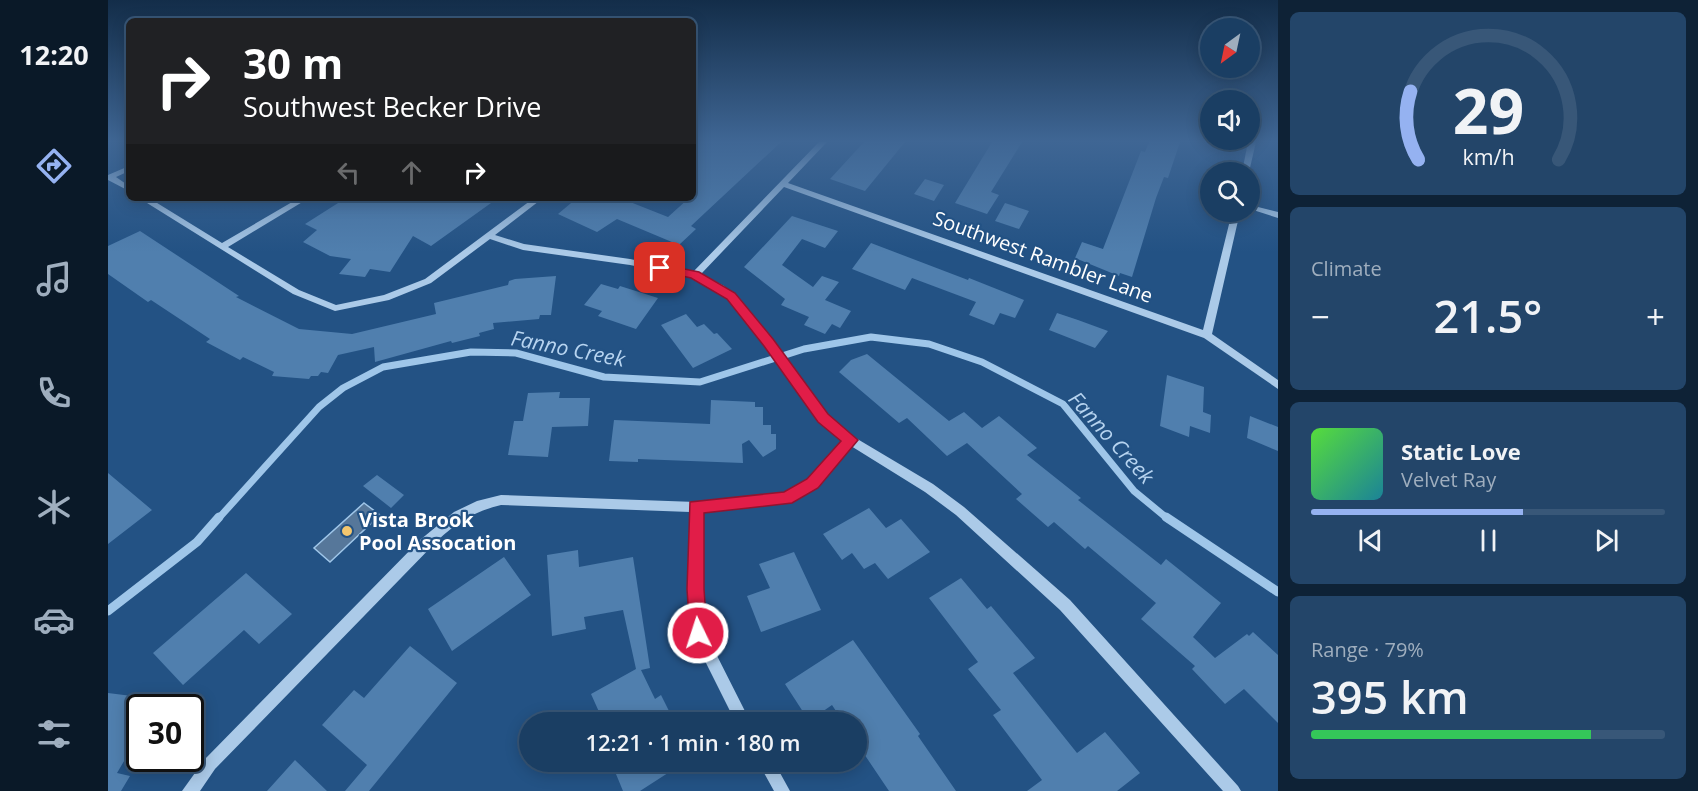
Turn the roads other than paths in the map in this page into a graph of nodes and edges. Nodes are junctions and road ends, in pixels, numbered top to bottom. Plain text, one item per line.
1 (111, 179) edge
2 (789, 179) edge
3 (784, 184) junction
4 (126, 187) edge
5 (148, 201) edge
6 (300, 201) edge
7 (535, 201) edge
8 (1260, 210) edge
9 (1278, 215) edge
10 (1234, 222) edge
11 (489, 236) junction
12 (221, 247) junction
13 (695, 275) junction
14 (1207, 335) junction
15 (1278, 385) edge
16 (850, 440) junction
17 (696, 507) junction
18 (738, 712) edge
19 (772, 772) edge
20 (190, 791) edge
21 (782, 791) edge
22 (1233, 791) edge

1 - 4 street
2 - 3 street
3 - 13 street
3 - 14 street, Southwest Rambler Lane
5 - 12 street
6 - 12 street
7 - 11 street
8 - 9 street
10 - 14 street
11 - 12 street
11 - 13 street
13 - 16 street
14 - 15 street, Southwest Rambler Lane
16 - 17 street
16 - 22 street
17 - 18 street
17 - 20 street
19 - 21 street

